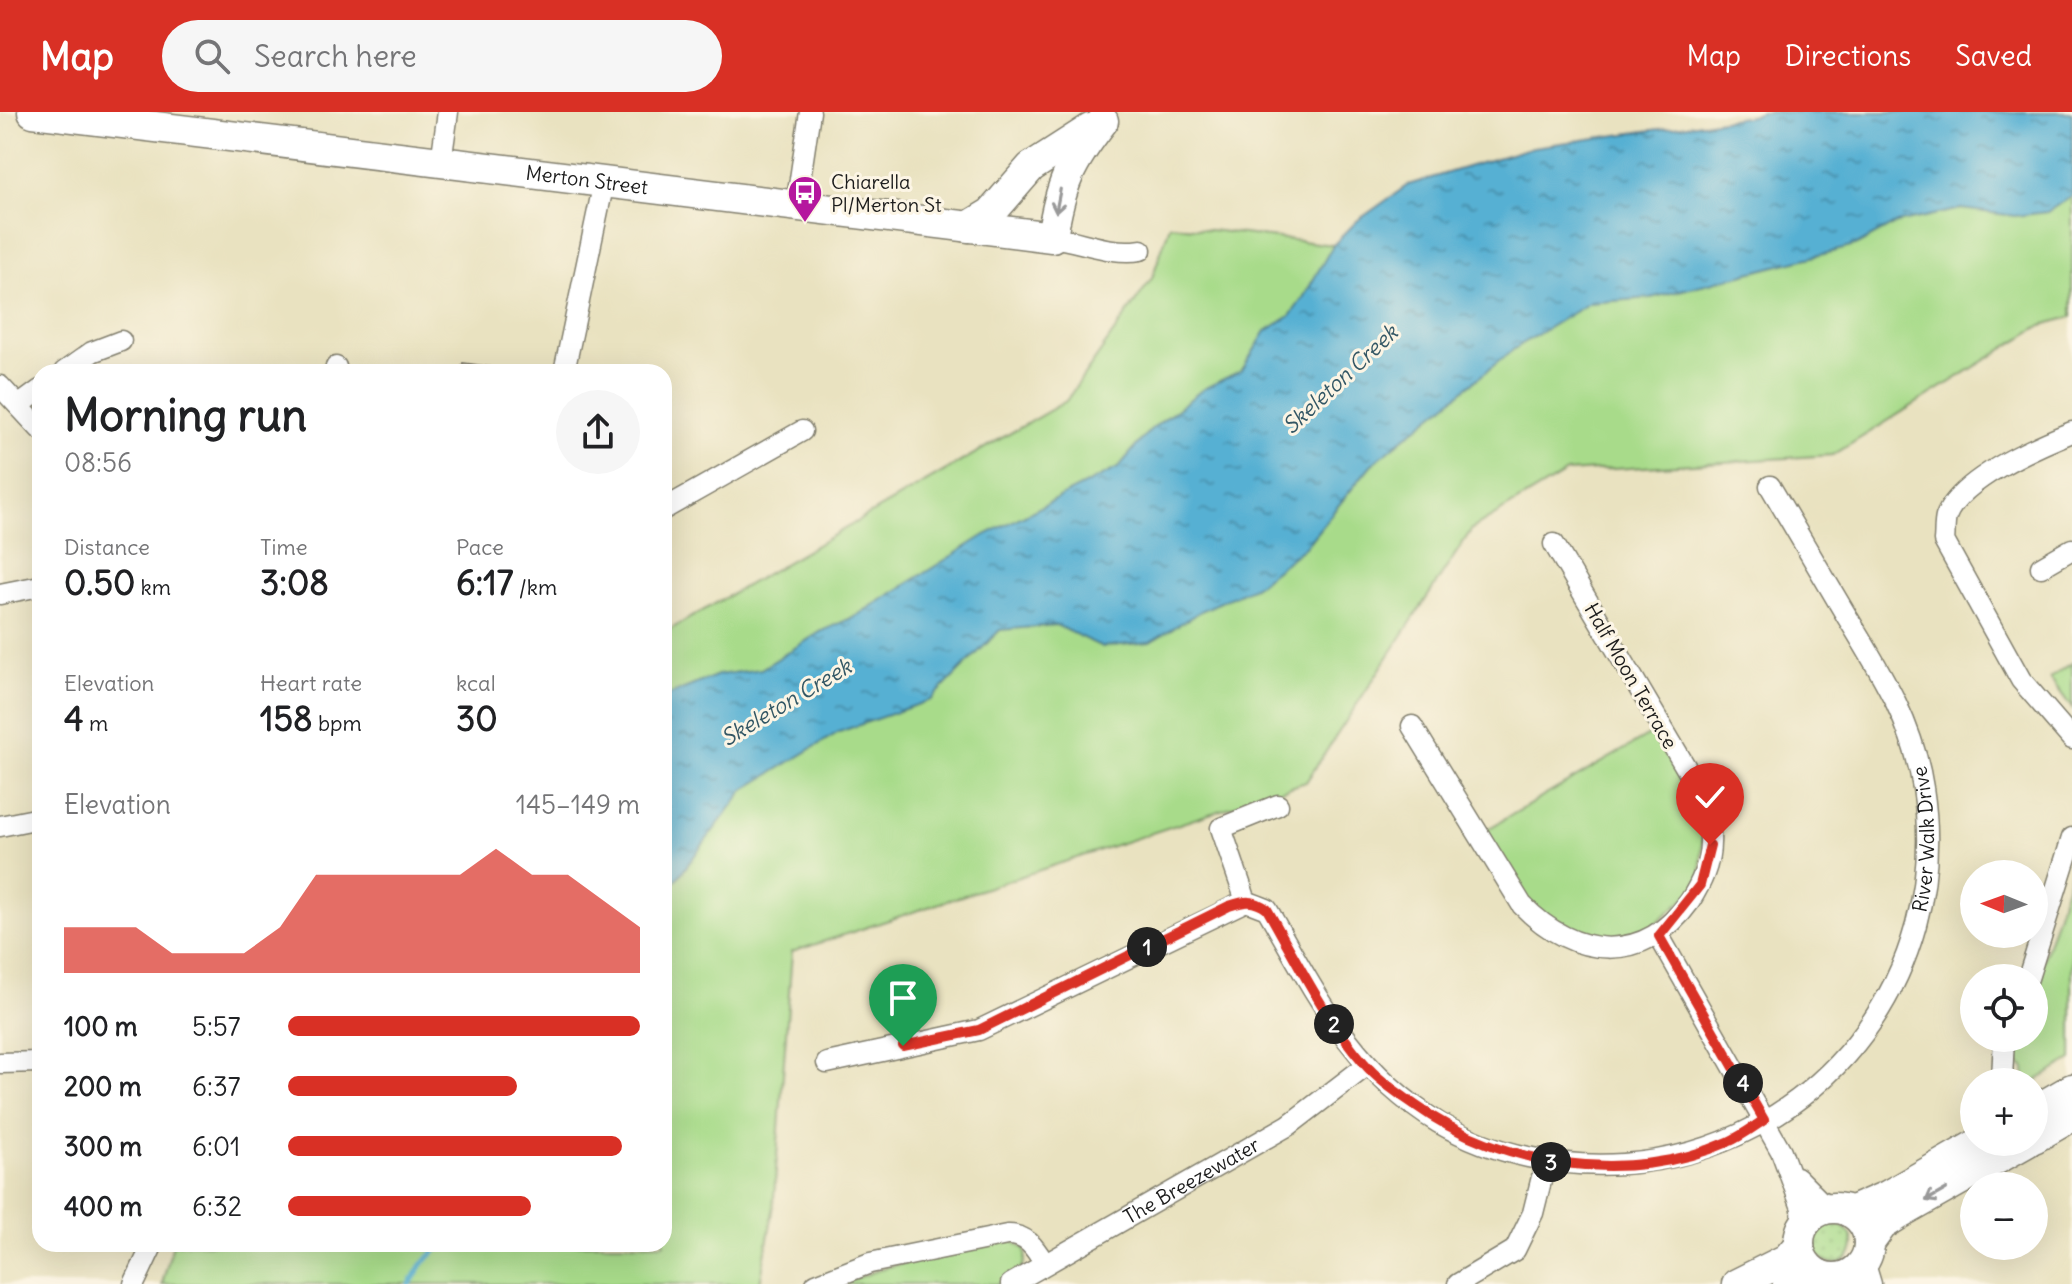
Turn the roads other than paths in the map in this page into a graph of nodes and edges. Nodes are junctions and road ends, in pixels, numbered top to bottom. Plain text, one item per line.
1 (33, 112) edge
2 (448, 112) edge
3 (810, 112) edge
4 (1112, 114) edge
5 (216, 123) edge
6 (441, 162) junction
7 (604, 182) junction
8 (796, 206) junction
9 (968, 227) junction
10 (1052, 237) junction
11 (1141, 250) dead end
12 (121, 341) dead end
13 (75, 364) edge
14 (566, 364) edge
15 (0, 386) edge
16 (32, 396) edge
17 (21, 404) junction
18 (32, 418) edge
19 (802, 431) dead end
20 (2072, 432) edge
21 (1770, 486) dead end
22 (672, 504) edge
23 (1554, 544) dead end
24 (2072, 549) edge
25 (2041, 567) dead end
26 (32, 588) edge
27 (0, 594) edge
28 (1412, 726) dead end
29 (2072, 739) edge
30 (1278, 805) dead end
31 (32, 820) edge
32 (0, 826) edge
33 (2072, 838) edge
34 (1246, 901) junction
35 (1659, 936) junction
36 (2032, 964) edge
37 (32, 1062) edge
38 (0, 1063) edge
39 (827, 1063) dead end
40 (1366, 1066) junction
41 (2072, 1089) edge
42 (2048, 1103) edge
43 (2072, 1116) edge
44 (1764, 1120) junction
45 (2048, 1130) edge
46 (1960, 1154) edge
47 (2002, 1156) edge
48 (1546, 1161) junction
49 (1791, 1171) junction
50 (1842, 1210) junction
51 (1801, 1237) junction
52 (149, 1252) edge
53 (1868, 1262) edge
54 (1045, 1264) junction
55 (1833, 1279) edge
56 (134, 1284) edge
57 (816, 1284) edge
58 (1011, 1284) edge
59 (1458, 1284) edge
60 (1737, 1284) edge
61 (1788, 1284) edge

1 - 5 street, Merton Street
2 - 6 street
3 - 8 street
4 - 9 street
4 -> 10 street
5 - 6 street, Merton Street
6 - 7 street, Merton Street
7 - 8 street, Merton Street
7 - 14 street
8 - 9 street, Merton Street
9 - 10 street, Merton Street
10 - 11 street, Merton Street
12 - 13 street
15 - 17 street
16 - 17 street
17 - 18 street
19 - 22 street
20 - 29 street
21 - 44 street, River Walk Drive
23 - 35 street, Half Moon Terrace
24 - 25 street
26 - 27 street
28 - 35 street
30 - 34 street
31 - 32 street
33 - 36 street
34 - 39 street
34 - 40 street, River Walk Drive
35 - 44 street
37 - 38 street
40 - 48 street, River Walk Drive
40 - 54 street, The Breezewater
41 - 42 street
43 - 45 street
44 - 48 street, River Walk Drive
44 - 49 street
46 - 50 street
47 -> 53 street
48 - 59 street
49 - 50 street
49 - 51 street
50 - 51 street
50 - 53 street
51 - 55 street
51 - 60 street
52 - 56 street
53 - 55 street
54 - 57 street
54 - 58 street, The Breezewater
55 - 61 street

